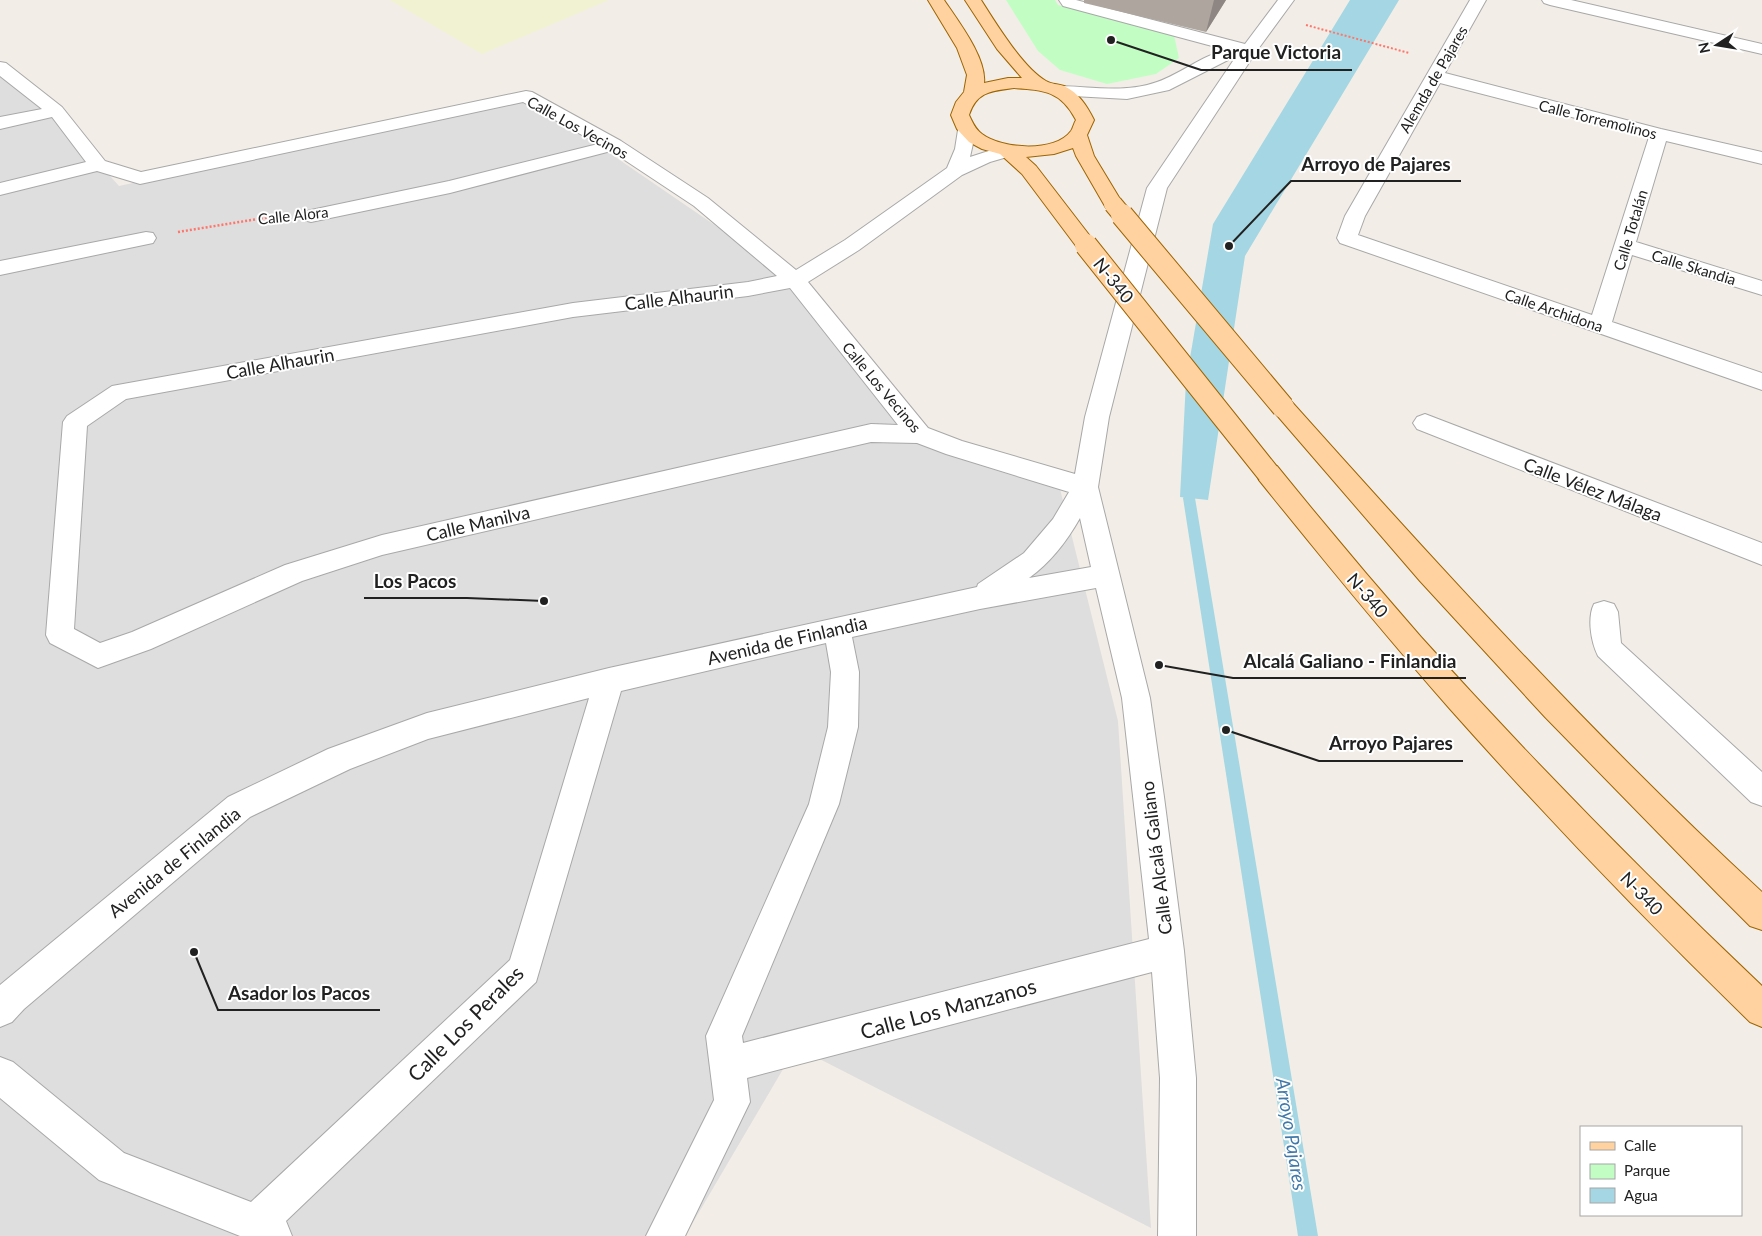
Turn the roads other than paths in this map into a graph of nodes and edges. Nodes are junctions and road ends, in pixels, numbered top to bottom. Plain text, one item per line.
1 (936, 0) edge
2 (973, 0) edge
3 (1067, 0) edge
4 (1286, 0) edge
5 (1478, 0) edge
6 (1550, 0) edge
7 (1762, 49) edge
8 (1249, 50) junction
9 (0, 67) edge
10 (1435, 76) junction
11 (1039, 84) junction
12 (1060, 91) junction
13 (973, 94) junction
14 (56, 111) junction
15 (0, 123) edge
16 (967, 130) junction
17 (1659, 134) junction
18 (1078, 135) junction
19 (614, 145) junction
20 (1007, 151) junction
21 (1762, 158) edge
22 (98, 165) junction
23 (955, 171) junction
24 (0, 189) edge
25 (311, 216) road end
26 (146, 238) road end
27 (1347, 238) joint
28 (1625, 246) junction
29 (0, 268) edge
30 (795, 280) junction
31 (1762, 288) edge
32 (1600, 326) junction
33 (1762, 382) edge
34 (1425, 423) dead end
35 (920, 434) junction
36 (1085, 487) junction
37 (1762, 554) edge
38 (1106, 575) junction
39 (980, 598) junction
40 (1604, 612) dead end
41 (837, 629) junction
42 (98, 656) joint
43 (609, 681) junction
44 (1762, 792) edge
45 (1762, 914) edge
46 (1167, 951) junction
47 (0, 1010) edge
48 (1762, 1010) edge
49 (728, 1065) junction
50 (0, 1075) edge
51 (265, 1230) edge
52 (665, 1236) edge
53 (1177, 1236) edge

1 - 13 main road
2 - 11 main road
3 - 8 street
4 - 8 street, Avenida de Finlandia
5 - 10 street, Alemda de Pajares
6 - 7 street
8 - 12 street
8 - 36 street, Avenida de Finlandia
9 - 14 street
10 - 17 street, Calle Torremolinos
10 - 27 street, Alemda de Pajares
11 - 12 main road
11 - 13 main road
12 - 18 main road
13 - 16 main road
14 - 15 street
14 - 22 street
16 - 20 main road, N-340
16 - 23 street
17 - 21 street, Calle Torremolinos
17 - 28 street, Calle Totalán
18 - 20 main road, N-340
18 - 45 main road, bridge
19 - 22 street, Calle Los Vecinos
19 - 25 street, Calle Alora
19 - 30 street, Calle Los Vecinos
20 - 23 street
20 - 48 main road, N-340, bridge
22 - 24 street
23 - 30 street
26 - 29 street
27 - 32 street, Calle Archidona
28 - 31 street, Calle Skandia
28 - 32 street, Calle Totalán
30 - 35 street, Calle Los Vecinos
30 - 42 street, Calle Alhaurin
32 - 33 street, Calle Archidona
34 - 37 street, Calle Vélez Málaga
35 - 36 street, Calle Los Vecinos
35 - 42 street, Calle Manilva
36 - 38 street, Calle Alcalá Galiano
36 - 39 street, Avenida de Finlandia
38 - 39 street
38 - 46 street, Calle Alcalá Galiano
39 - 41 street, Avenida de Finlandia
40 - 44 street
41 - 43 street, Avenida de Finlandia
41 - 49 street
43 - 47 street, Avenida de Finlandia
43 - 51 street, Calle Los Perales
46 - 49 street, Calle Los Manzanos
46 - 53 street, Calle Alcalá Galiano
49 - 52 street
50 - 51 street

